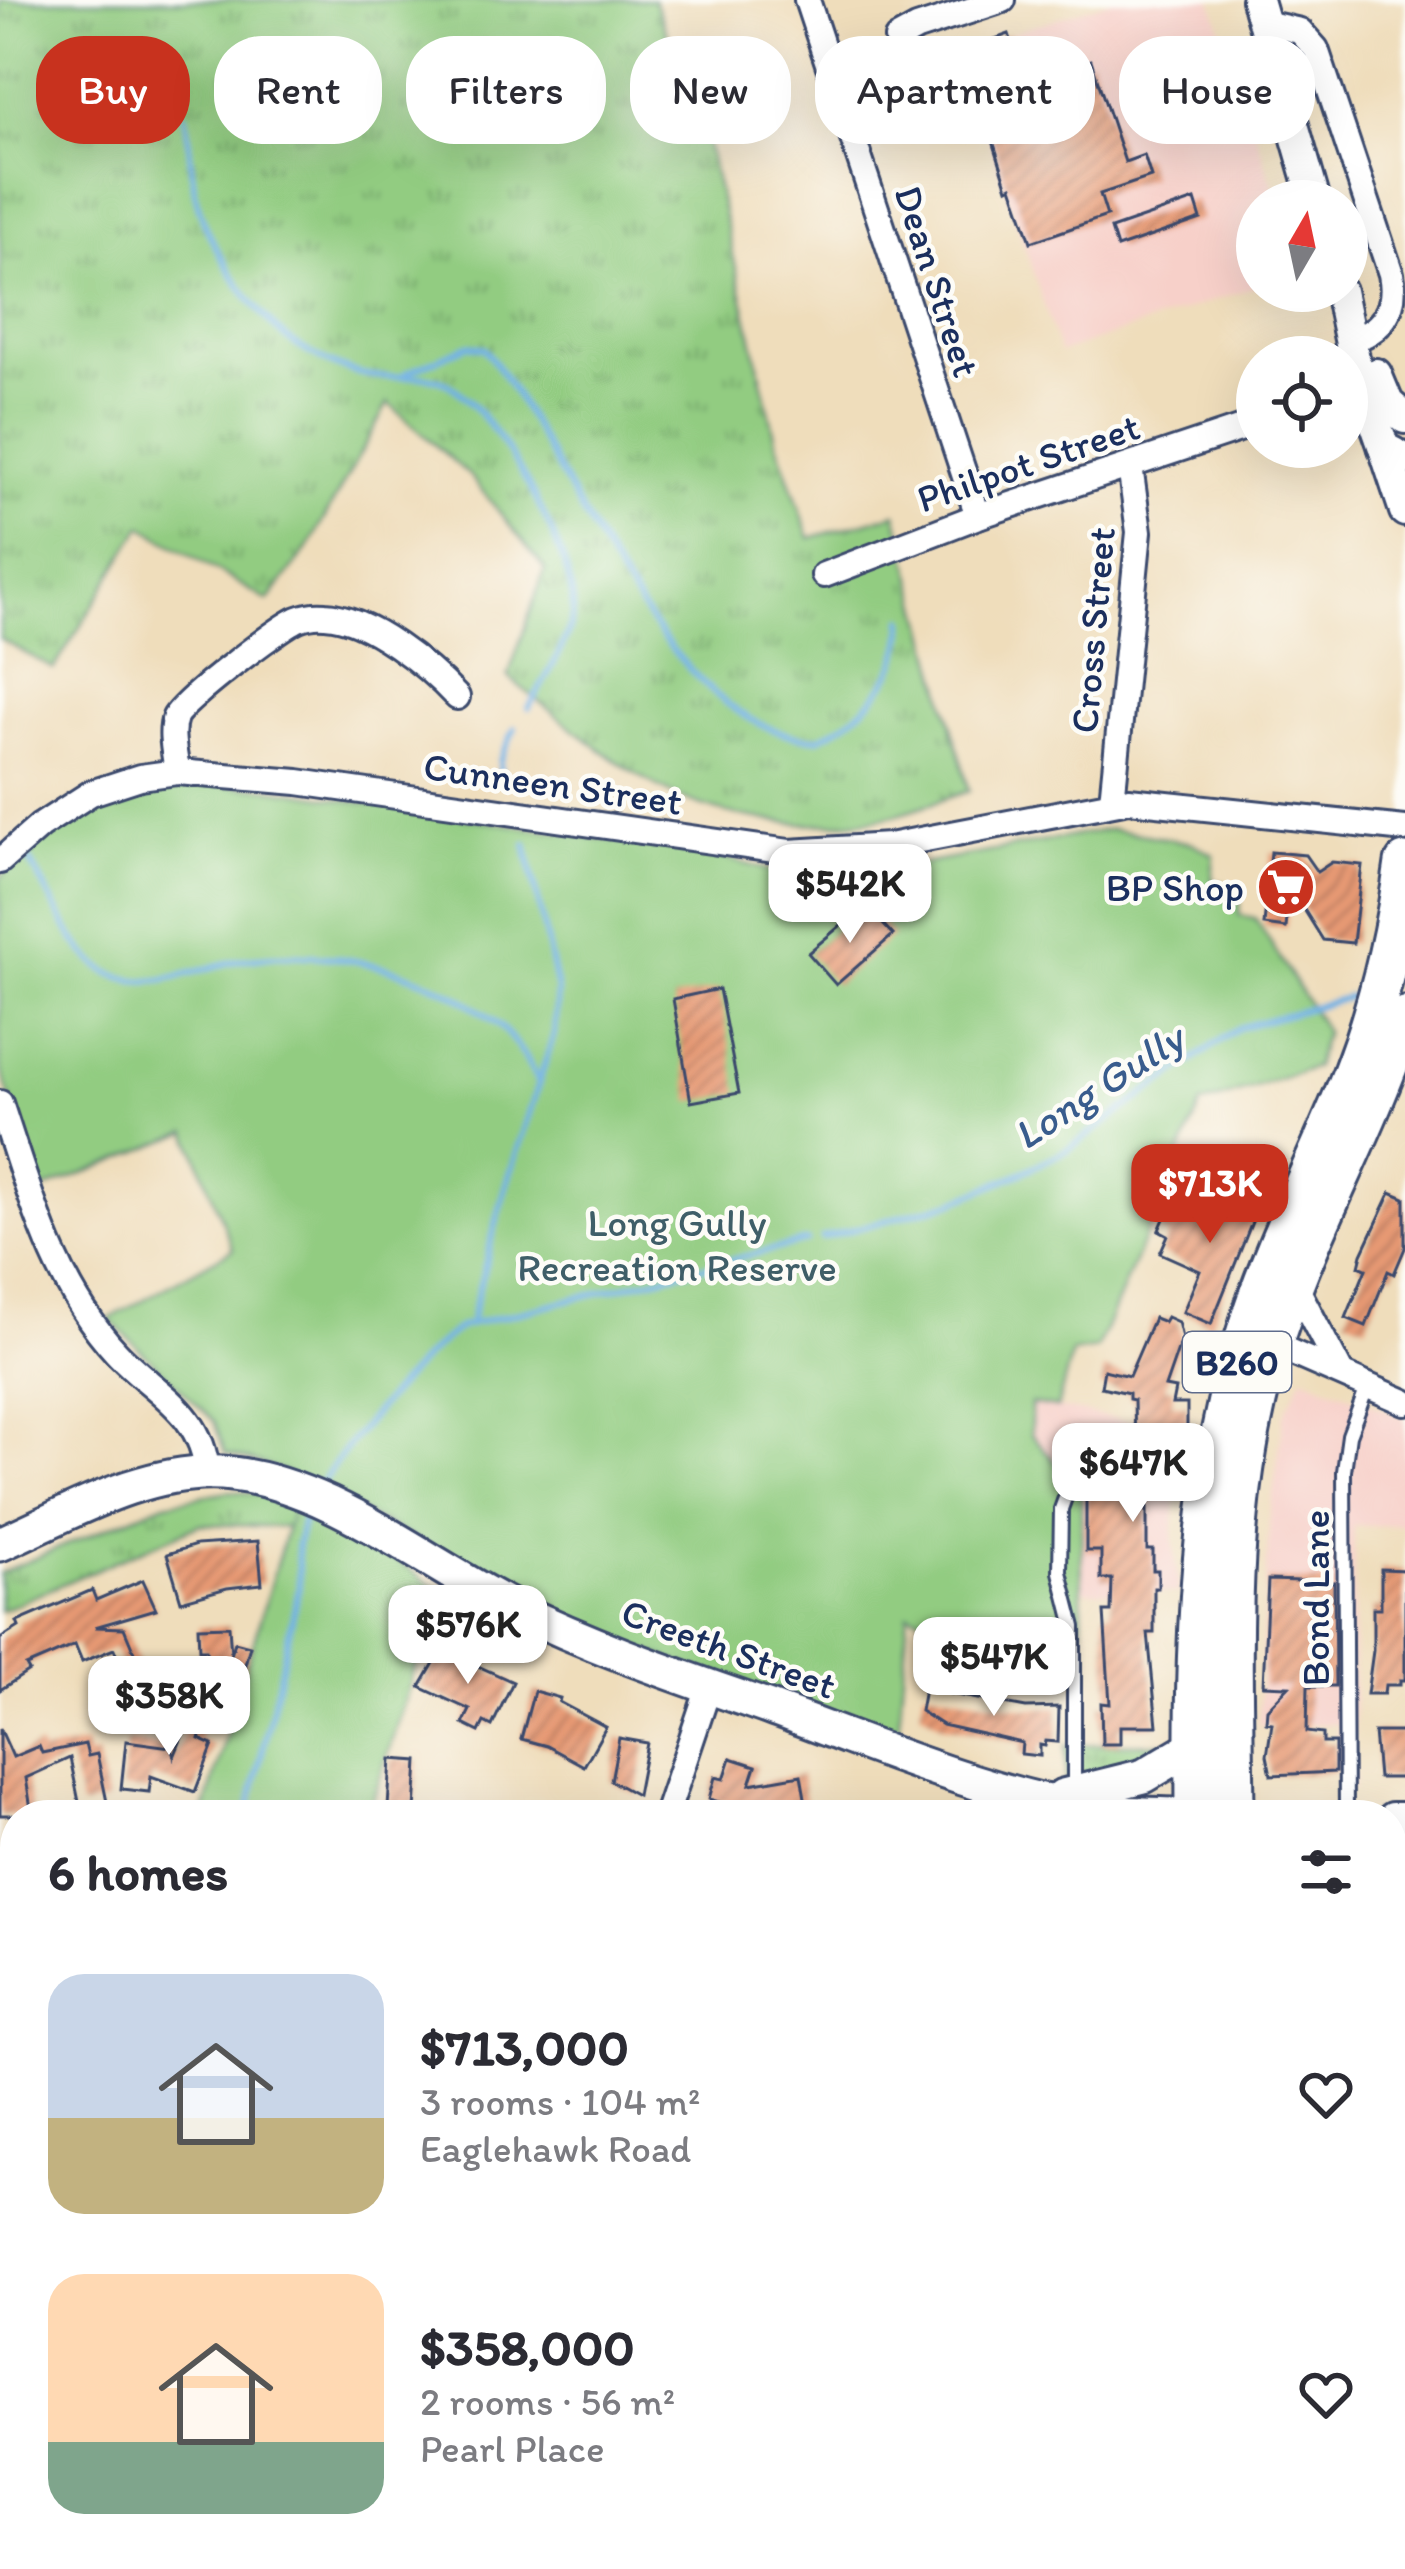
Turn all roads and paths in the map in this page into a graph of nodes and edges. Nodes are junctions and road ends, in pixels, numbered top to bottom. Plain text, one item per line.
1 (807, 0) edge
2 (1003, 0) edge
3 (1260, 11) edge
4 (902, 36) edge
5 (1310, 180) edge
6 (1368, 340) edge
7 (1368, 374) edge
8 (1405, 418) edge
9 (1368, 419) edge
10 (1236, 430) edge
11 (1395, 454) edge
12 (1130, 466) junction
13 (1405, 511) edge
14 (978, 516) junction
15 (824, 575) dead end
16 (457, 697) dead end
17 (177, 772) junction
18 (1112, 801) junction
19 (1405, 829) edge
20 (0, 861) edge
21 (1405, 863) edge
22 (1389, 997) edge
23 (0, 1103) edge
24 (1294, 1282) junction
25 (1272, 1344) junction
26 (1343, 1375) junction
27 (1368, 1385) junction
28 (1405, 1402) edge
29 (206, 1472) junction
30 (1065, 1498) dead end
31 (0, 1544) edge
32 (709, 1687) junction
33 (1196, 1745) junction
34 (671, 1800) edge
35 (1053, 1800) edge
36 (1065, 1800) edge
37 (1076, 1800) edge
38 (1196, 1800) edge
39 (1234, 1800) edge
40 (1346, 1800) edge

1 - 14 street, Dean Street
2 - 4 street
3 - 5 street
3 - 6 street
7 - 8 street
9 - 11 street
10 - 12 street, Philpot Street
11 - 13 street
12 - 14 street, Philpot Street
12 - 18 street, Cross Street
14 - 15 street, Philpot Street
16 - 17 street
17 - 18 street, Cunneen Street
17 - 20 street, Cunneen Street
18 - 19 street, Cunneen Street
21 - 22 main road, B260
22 - 24 main road, B260
22 - 33 main road, B260
23 - 29 street
24 - 25 main road, B260
24 - 26 street
25 - 26 street
25 - 39 main road, B260
26 - 27 street
27 - 28 street
27 - 40 lane, Bond Lane
29 - 31 main road, Creeth Street
29 - 32 main road, Creeth Street
30 - 36 lane
32 - 34 street
32 - 35 main road, Creeth Street
33 - 37 main road
33 - 38 main road, B260

